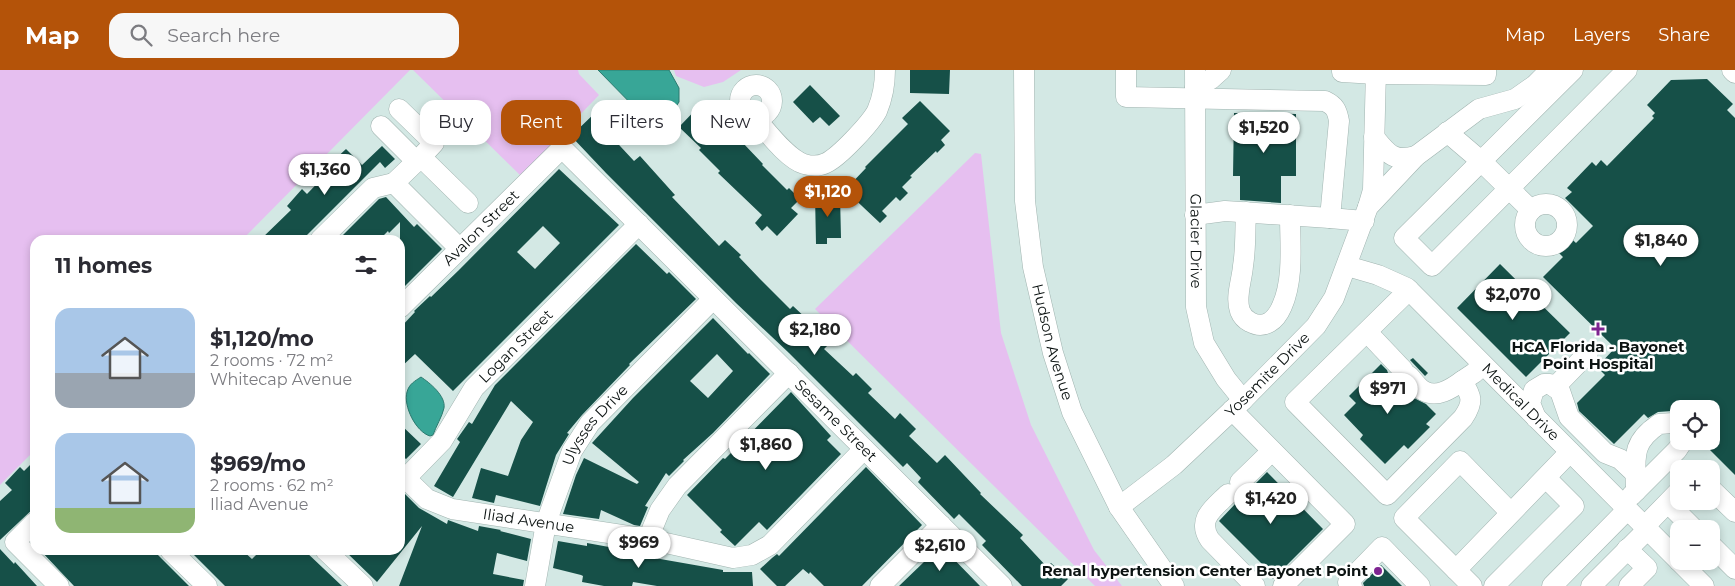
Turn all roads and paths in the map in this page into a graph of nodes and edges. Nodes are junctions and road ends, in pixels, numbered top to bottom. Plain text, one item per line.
1 (885, 70) edge
2 (1024, 70) edge
3 (1126, 70) edge
4 (1221, 70) edge
5 (1486, 70) edge
6 (1550, 70) edge
7 (1573, 70) edge
8 (1627, 70) edge
9 (1732, 70) edge
10 (1340, 71) edge
11 (1376, 72) edge
12 (1735, 73) edge
13 (1195, 85) edge
14 (400, 108) dead end
15 (380, 126) dead end
16 (1447, 132) junction
17 (769, 133) edge
18 (1374, 137) junction
19 (562, 148) joint
20 (1416, 156) junction
21 (418, 159) junction
22 (1481, 161) junction
23 (394, 183) junction
24 (1509, 188) junction
25 (468, 203) dead end
26 (1531, 210) dead end
27 (1246, 212) junction
28 (1366, 214) junction
29 (1196, 215) junction
30 (1290, 215) junction
31 (1330, 218) junction
32 (639, 224) junction
33 (325, 235) edge
34 (460, 249) junction
35 (1347, 266) junction
36 (1409, 290) junction
37 (714, 299) junction
38 (405, 303) edge
39 (1367, 332) junction
40 (1588, 353) dead end
41 (1483, 365) junction
42 (788, 373) junction
43 (1462, 381) junction
44 (1555, 387) junction
45 (1238, 405) junction
46 (1536, 418) junction
47 (1670, 424) edge
48 (864, 449) junction
49 (1677, 450) edge
50 (1272, 451) junction
51 (1570, 452) junction
52 (405, 474) edge
53 (405, 478) edge
54 (1546, 478) junction
55 (1630, 495) junction
56 (1720, 498) edge
57 (1670, 500) edge
58 (1119, 507) junction
59 (1735, 512) edge
60 (1511, 513) junction
61 (546, 523) junction
62 (941, 525) junction
63 (30, 527) edge
64 (1645, 528) junction
65 (648, 539) junction
66 (1627, 549) junction
67 (1670, 552) edge
68 (175, 555) edge
69 (330, 555) edge
70 (1720, 555) edge
71 (1735, 569) edge
72 (1456, 570) junction
73 (1688, 570) edge
74 (59, 586) edge
75 (207, 586) edge
76 (363, 586) edge
77 (536, 586) edge
78 (880, 586) edge
79 (1002, 586) edge
80 (1174, 586) edge
81 (1255, 586) edge
82 (1283, 586) edge
83 (1352, 586) edge
84 (1420, 586) edge
85 (1472, 586) edge
86 (1494, 586) edge
87 (1552, 586) edge
88 (1591, 586) edge
89 (1629, 586) edge
90 (1704, 586) edge

1 - 17 street
2 - 58 street, Hudson Avenue
3 - 13 street
4 - 13 street
5 - 11 street
6 - 16 street, Yosemite Drive
7 - 22 street
8 - 24 street
9 - 12 street
10 - 11 street
11 - 18 street, Yosemite Drive
13 - 29 street, Glacier Drive
13 - 31 street
14 - 21 street
15 - 21 street
16 - 20 street, Yosemite Drive
16 - 22 street
18 - 20 street
18 - 28 street, Yosemite Drive
19 - 32 street, Sesame Street
19 - 34 street, Avalon Street
20 - 28 street, Yosemite Drive
21 - 23 street
21 - 25 street
22 - 24 street
22 - 24 street
23 - 33 street
23 - 34 street
24 - 26 street
27 - 29 street
27 - 30 street
27 - 30 street
28 - 31 street
28 - 35 street, Yosemite Drive
29 - 45 street, Glacier Drive
30 - 31 street
32 - 37 street, Sesame Street
32 - 52 street, Logan Street
34 - 38 street, Avalon Street
35 - 36 street, Medical Drive
35 - 45 street, Yosemite Drive
36 - 39 street
36 - 41 street, Medical Drive
37 - 42 street, Sesame Street
37 - 61 street, Ulysses Drive
39 - 43 street
39 - 43 street
40 - 44 street
41 - 43 street
41 - 46 street, Medical Drive
42 - 48 street, Sesame Street
42 - 65 street
44 - 46 street
44 - 55 street
45 - 50 street, Glacier Drive
45 - 58 street, Yosemite Drive
46 - 51 street, Medical Drive
47 - 55 street
48 - 62 street, Sesame Street
48 - 65 street, Iliad Avenue
49 - 55 street
50 - 81 street
50 - 82 street, Glacier Drive
51 - 54 street
51 - 55 street, Medical Drive
53 - 61 street, Iliad Avenue
54 - 60 street
54 - 86 street
55 - 64 street, Medical Drive
55 - 87 street
56 - 59 street
57 - 64 street
58 - 80 street, Hudson Avenue
60 - 72 street
60 - 72 street
61 - 65 street, Iliad Avenue
61 - 77 street, Ulysses Drive
62 - 78 street
62 - 79 street, Sesame Street
63 - 74 street
64 - 66 street
64 - 67 street, Medical Drive
66 - 88 street
66 - 89 street
68 - 75 street
69 - 76 street
70 - 71 street
72 - 85 street
73 - 90 street, Medical Drive
83 - 84 street

